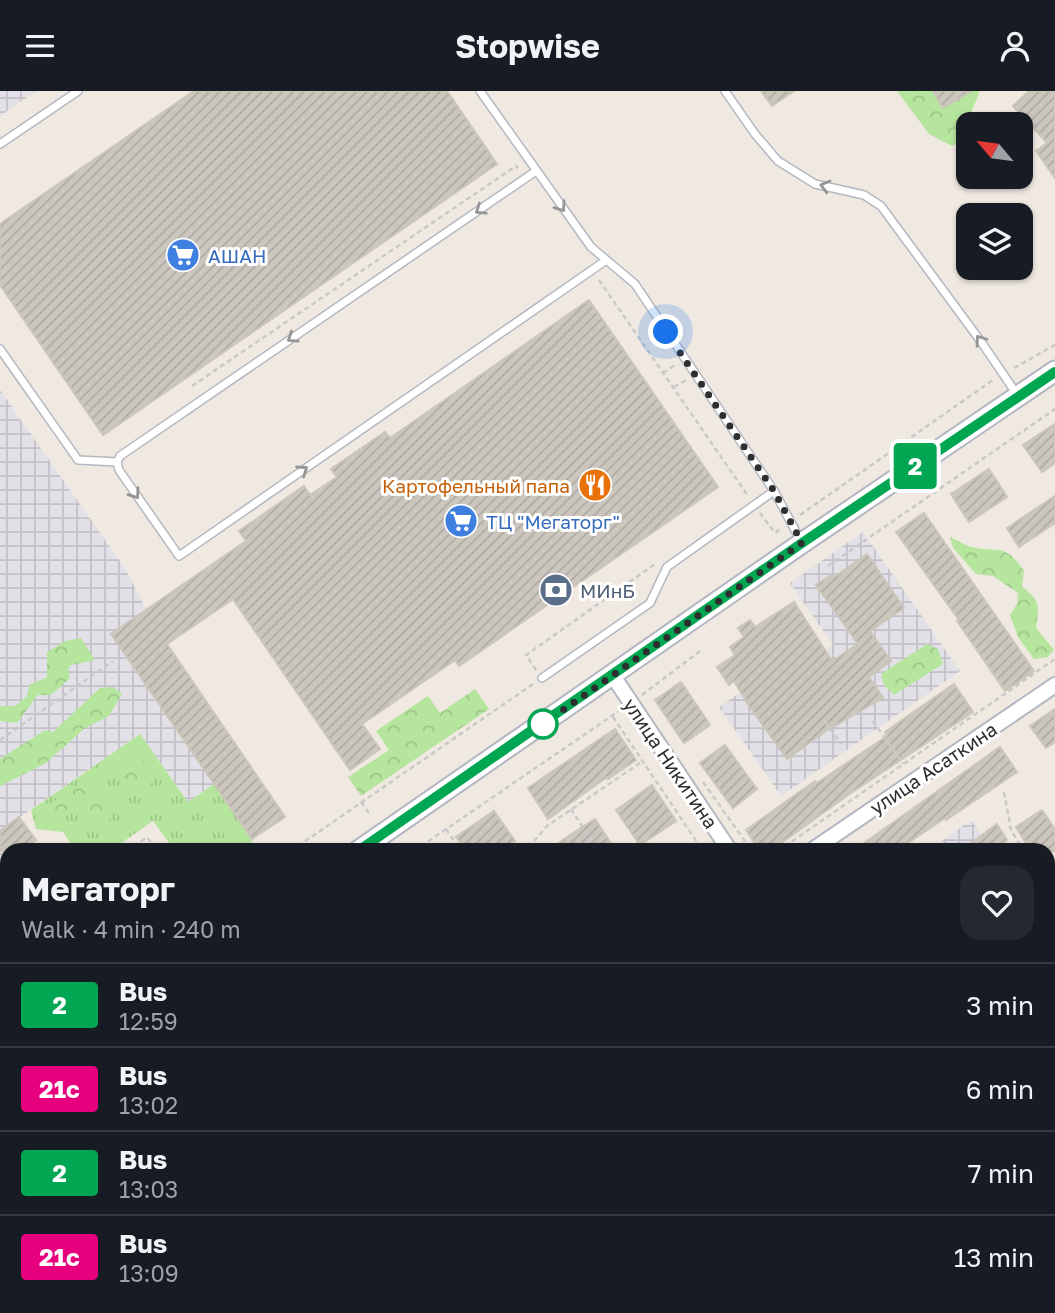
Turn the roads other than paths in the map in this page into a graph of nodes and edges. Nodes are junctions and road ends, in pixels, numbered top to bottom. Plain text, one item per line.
1 (78, 91) edge
2 (480, 91) edge
3 (725, 91) edge
4 (0, 144) edge
5 (536, 171) junction
6 (605, 261) junction
7 (0, 349) edge
8 (1055, 372) edge
9 (1018, 397) junction
10 (117, 462) junction
11 (774, 491) junction
12 (802, 543) junction
13 (612, 676) junction
14 (542, 678) road end
15 (1055, 685) edge
16 (370, 843) edge
17 (725, 843) edge
18 (823, 843) edge

1 - 4 lane
2 - 5 lane
9 -> 3 lane
5 -> 6 lane
5 -> 10 lane
10 -> 6 lane
6 - 11 lane
7 - 10 lane
8 - 9 main road
9 - 12 main road
11 - 12 lane
11 - 14 lane
12 - 13 main road
13 - 16 main road
13 - 17 street, улица Никитина
15 - 18 street, улица Асаткина

